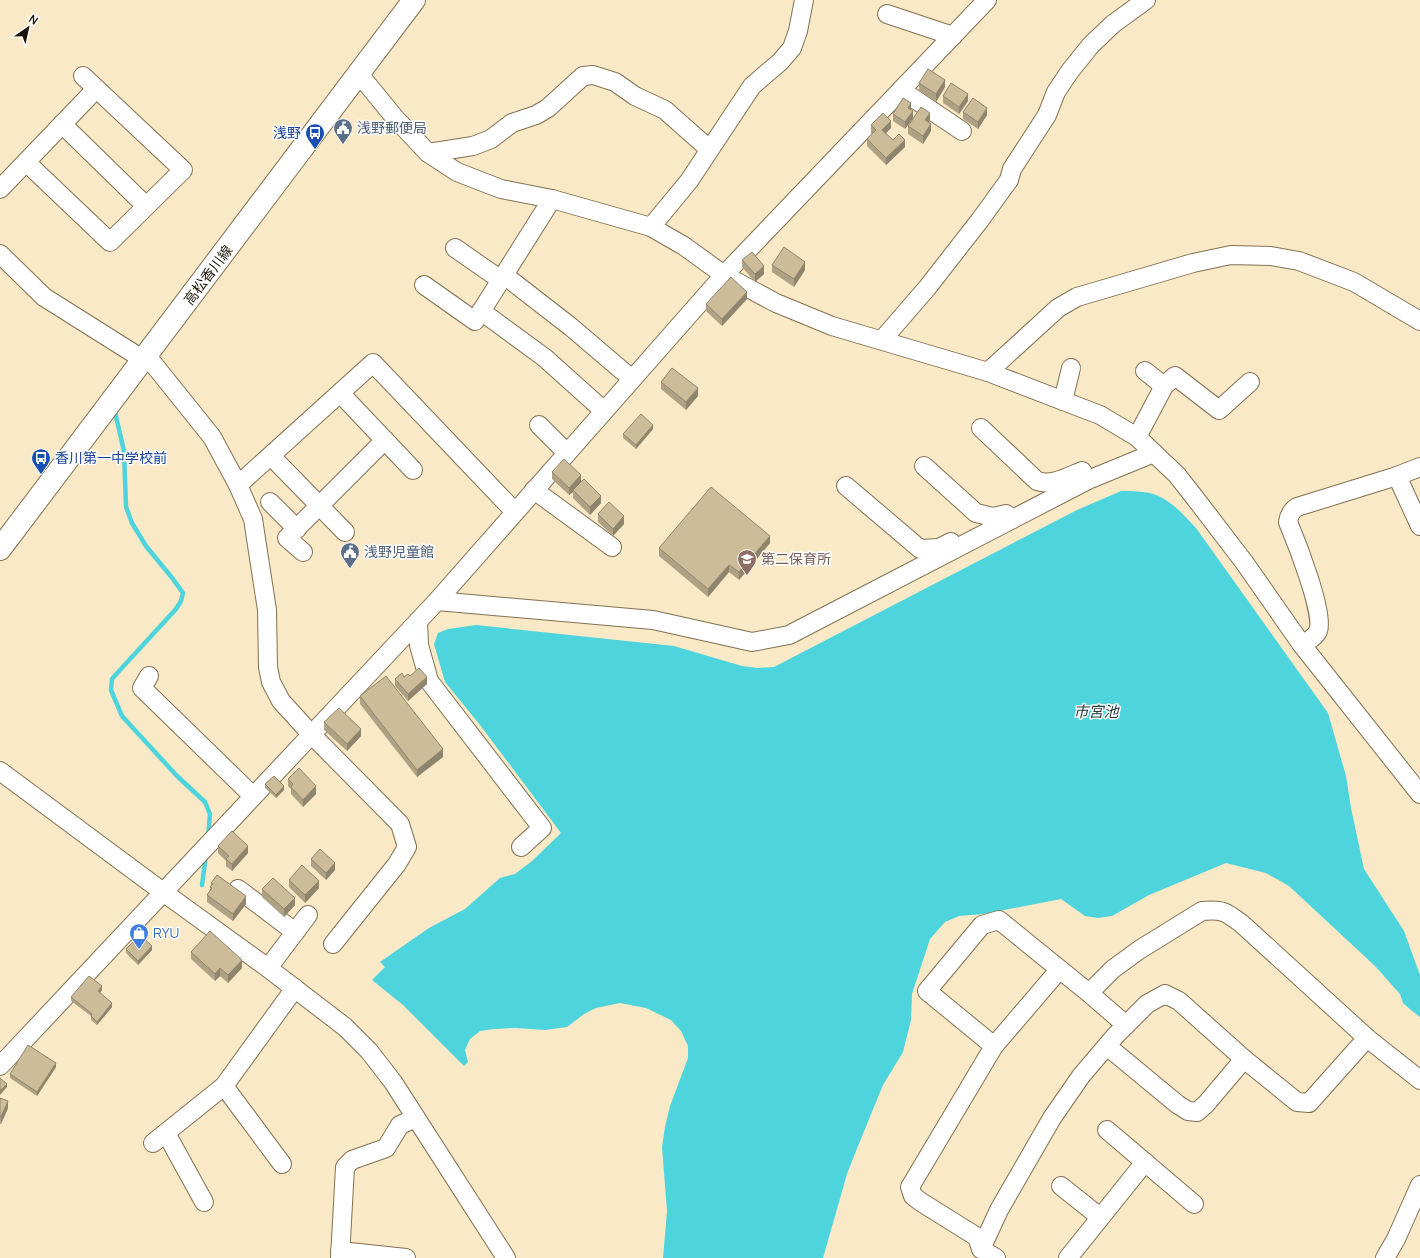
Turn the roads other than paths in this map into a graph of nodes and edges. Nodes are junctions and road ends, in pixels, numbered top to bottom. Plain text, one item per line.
1 (414, 0) edge
2 (804, 0) edge
3 (987, 0) edge
4 (1146, 0) edge
5 (887, 14) dead end
6 (953, 36) junction
7 (359, 74) junction
8 (83, 76) dead end
9 (96, 89) junction
10 (901, 90) junction
11 (62, 124) junction
12 (962, 131) dead end
13 (709, 149) junction
14 (428, 153) junction
15 (26, 162) junction
16 (0, 189) edge
17 (552, 199) junction
18 (146, 206) junction
19 (651, 227) junction
20 (455, 248) dead end
21 (0, 254) edge
22 (724, 275) junction
23 (502, 278) junction
24 (424, 285) dead end
25 (481, 311) junction
26 (1420, 321) edge
27 (882, 340) junction
28 (145, 358) junction
29 (1071, 368) dead end
30 (1145, 371) dead end
31 (988, 372) junction
32 (632, 380) junction
33 (1250, 382) dead end
34 (1164, 386) junction
35 (340, 393) junction
36 (1063, 401) junction
37 (604, 411) junction
38 (539, 425) dead end
39 (982, 428) dead end
40 (1136, 437) junction
41 (385, 440) junction
42 (567, 453) junction
43 (1154, 453) junction
44 (271, 456) junction
45 (924, 466) dead end
46 (1420, 467) edge
47 (413, 470) dead end
48 (1397, 476) junction
49 (1088, 480) junction
50 (238, 485) junction
51 (846, 486) dead end
52 (534, 490) junction
53 (270, 502) dead end
54 (320, 506) junction
55 (515, 512) junction
56 (1013, 519) junction
57 (1420, 526) edge
58 (297, 529) junction
59 (345, 532) dead end
60 (612, 547) dead end
61 (959, 547) junction
62 (0, 549) edge
63 (303, 552) dead end
64 (437, 601) junction
65 (418, 621) junction
66 (1302, 645) junction
67 (149, 676) dead end
68 (311, 734) junction
69 (0, 771) edge
70 (1420, 794) edge
71 (253, 796) junction
72 (521, 847) dead end
73 (238, 888) edge
74 (163, 892) junction
75 (308, 915) dead end
76 (295, 932) junction
77 (333, 944) dead end
78 (268, 968) junction
79 (1059, 970) junction
80 (295, 988) junction
81 (1089, 993) junction
82 (1126, 1025) junction
83 (1368, 1038) junction
84 (994, 1046) junction
85 (1106, 1046) junction
86 (1244, 1059) junction
87 (0, 1066) edge
88 (1420, 1080) edge
89 (224, 1086) junction
90 (416, 1118) junction
91 (1107, 1130) dead end
92 (1145, 1162) junction
93 (282, 1164) dead end
94 (1420, 1185) edge
95 (1061, 1186) dead end
96 (204, 1202) dead end
97 (1194, 1204) dead end
98 (1100, 1217) junction
99 (989, 1253) edge
100 (340, 1255) edge
101 (406, 1258) edge
102 (506, 1258) edge
103 (1068, 1258) edge
104 (1385, 1258) edge

1 - 7 main road, 高松香川線
2 - 13 street
3 - 6 street
4 - 27 street
5 - 6 street
6 - 10 street
7 - 14 street
7 - 28 main road, 高松香川線
8 - 9 street
9 - 11 street
9 - 18 street
10 - 12 street
10 - 22 street
11 - 15 street
11 - 18 street
13 - 14 street
13 - 19 street
14 - 17 street
15 - 16 street
15 - 18 street
17 - 19 street
17 - 23 street
19 - 22 street
20 - 23 street
21 - 28 street
22 - 27 street
22 - 32 street
23 - 25 street
23 - 32 street
24 - 25 street
25 - 37 street
26 - 31 street
27 - 31 street
28 - 50 street
28 - 62 main road, 高松香川線
29 - 36 street
30 - 34 street
31 - 36 street
32 - 37 street
33 - 34 street
34 - 40 street
35 - 41 street
35 - 44 street
35 - 55 street
36 - 40 street
37 - 42 street
38 - 42 street
39 - 49 street
40 - 43 street
41 - 47 street
41 - 54 street
42 - 52 street
43 - 49 street
43 - 66 street
44 - 50 street
44 - 54 street
45 - 56 street
46 - 48 street
48 - 57 street
48 - 66 street
49 - 56 street
50 - 68 street
51 - 61 street
52 - 55 street
52 - 60 street
53 - 58 street
54 - 58 street
54 - 59 street
55 - 64 street
56 - 61 street
58 - 63 street
61 - 64 street
64 - 65 street
65 - 68 street
65 - 72 street
66 - 70 street
67 - 71 street
68 - 71 street
68 - 77 street
69 - 74 street
71 - 74 street
73 - 76 street
74 - 78 street
74 - 87 street
75 - 76 street
76 - 78 street
78 - 80 street
79 - 81 street
79 - 84 street
79 - 84 street
80 - 89 street
80 - 90 street
81 - 82 street
81 - 83 street
82 - 85 street
82 - 86 street
83 - 86 street
83 - 88 street
84 - 99 street
85 - 86 street
85 - 99 street
89 - 93 street
89 - 96 street
90 - 100 street
90 - 102 street
91 - 92 street
92 - 97 street
92 - 98 street
94 - 104 street
95 - 98 street
98 - 103 street
100 - 101 street

